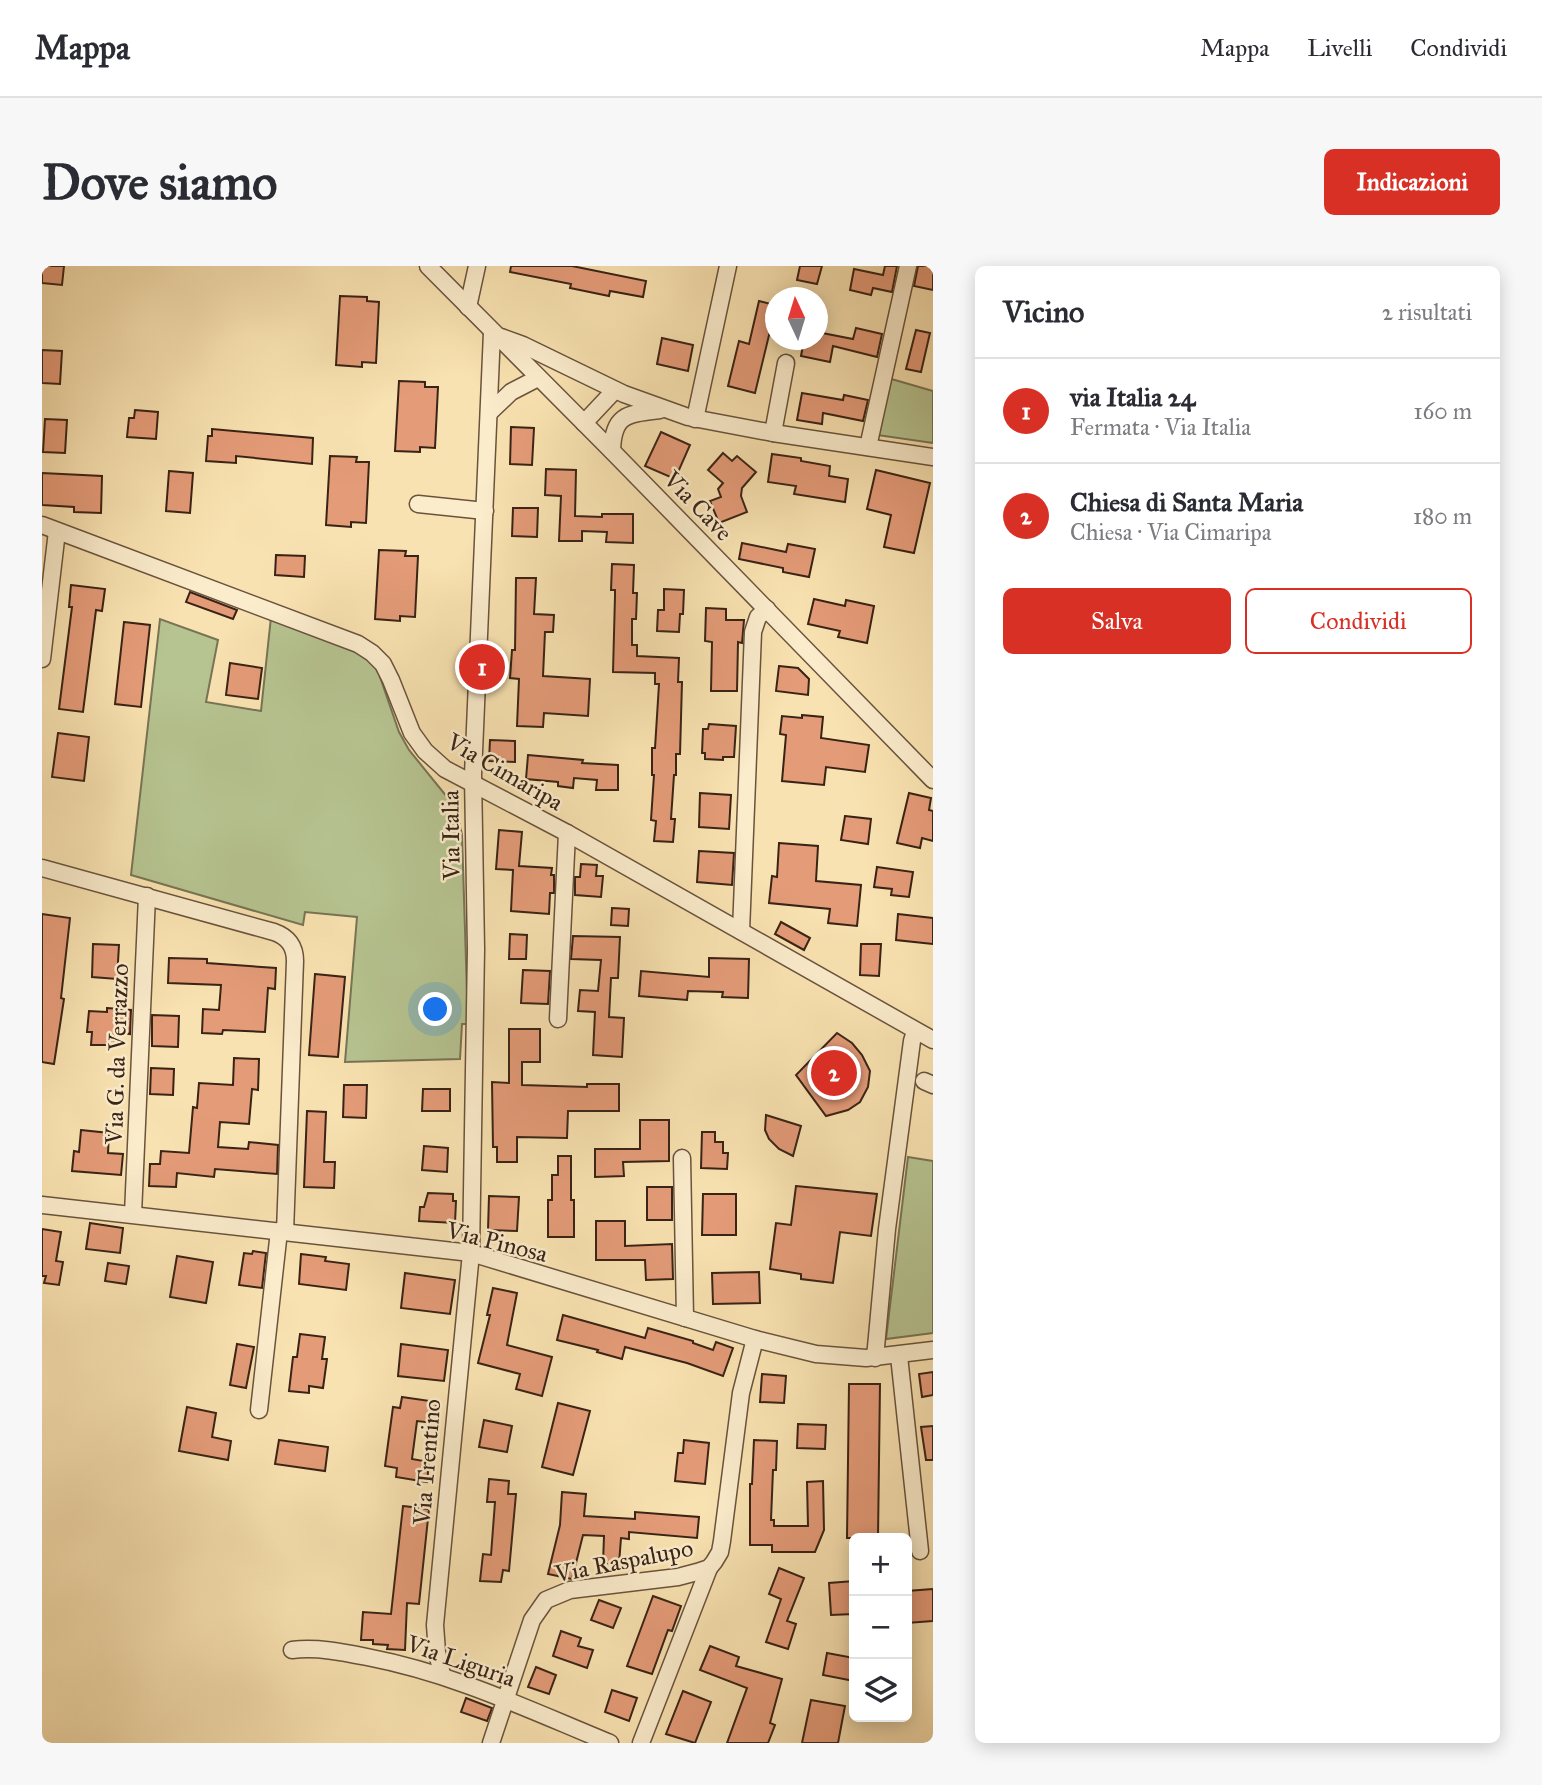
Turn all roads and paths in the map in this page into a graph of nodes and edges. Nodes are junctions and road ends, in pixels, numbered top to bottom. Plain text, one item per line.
1 (428, 266) edge
2 (477, 266) edge
3 (729, 266) edge
4 (908, 266) edge
5 (468, 307) junction
6 (494, 334) junction
7 (786, 363) dead end
8 (538, 378) junction
9 (615, 390) junction
10 (664, 409) junction
11 (489, 412) junction
12 (695, 419) junction
13 (584, 423) junction
14 (772, 433) junction
15 (868, 447) junction
16 (612, 451) junction
17 (933, 457) edge
18 (418, 504) dead end
19 (485, 511) junction
20 (49, 528) edge
21 (767, 609) junction
22 (42, 659) edge
23 (933, 780) edge
24 (472, 784) junction
25 (567, 833) junction
26 (42, 868) edge
27 (147, 896) junction
28 (741, 932) junction
29 (558, 1018) dead end
30 (915, 1031) junction
31 (933, 1040) edge
32 (682, 1158) dead end
33 (42, 1205) edge
34 (133, 1214) junction
35 (282, 1231) junction
36 (471, 1254) junction
37 (685, 1318) junction
38 (755, 1339) junction
39 (933, 1350) edge
40 (899, 1356) junction
41 (875, 1358) junction
42 (259, 1410) dead end
43 (920, 1552) dead end
44 (709, 1568) junction
45 (292, 1650) dead end
46 (442, 1675) junction
47 (506, 1699) junction
48 (492, 1743) edge
49 (610, 1743) edge
50 (641, 1743) edge

1 - 5 street, Via Cave
2 - 5 street
3 - 12 street
4 - 15 street
5 - 6 street, Via Cave
6 - 8 street, Via Cave
6 - 9 street
6 - 11 street, Via Italia
7 - 14 street
8 - 11 street
8 - 13 street, Via Cave
9 - 10 street
9 - 13 street
10 - 12 street
10 - 16 street
11 - 19 street, Via Italia
12 - 14 street
13 - 16 street, Via Cave
14 - 15 street
15 - 17 street
16 - 21 street, Via Cave
18 - 19 street
19 - 24 street, Via Italia
20 - 22 street
20 - 24 street, Via Cimaripa
21 - 23 street, Via Cave
21 - 28 street
24 - 25 street, Via Cimaripa
24 - 36 street, Via Italia
25 - 28 street, Via Cimaripa
25 - 29 street
26 - 27 street
27 - 34 street, Via G. da Verrazzo
27 - 35 street
28 - 30 street, Via Cimaripa
30 - 31 street, Via Cimaripa
30 - 41 street
32 - 37 street
33 - 34 street, Via Pinosa
34 - 35 street, Via Pinosa
35 - 36 street, Via Pinosa
35 - 42 street
36 - 37 street, Via Pinosa
36 - 46 street, Via Trentino
37 - 38 street, Via Pinosa
38 - 41 street, Via Pinosa
38 - 44 street, Via Raspalupo
39 - 40 street, Via Pinosa
40 - 41 street, Via Pinosa
40 - 43 street
44 - 47 street, Via Raspalupo
44 - 50 street
45 - 46 street, Via Liguria
46 - 47 street, Via Liguria
47 - 48 street, Via Raspalupo
47 - 49 street, Via Liguria

